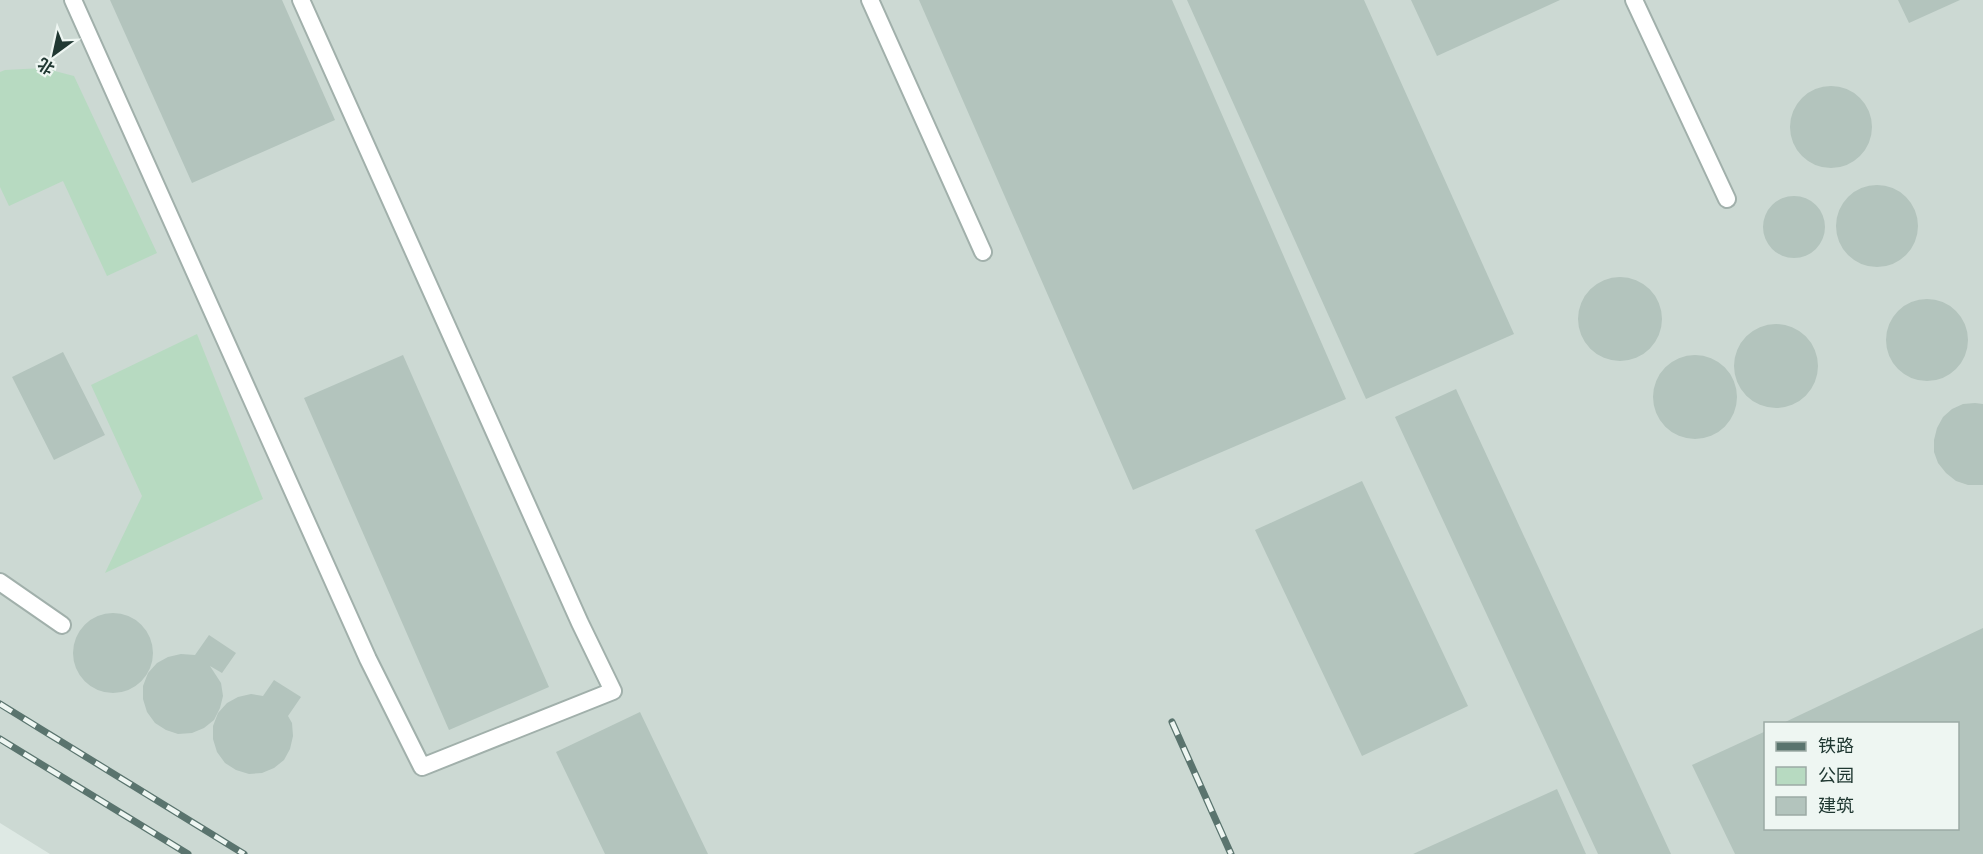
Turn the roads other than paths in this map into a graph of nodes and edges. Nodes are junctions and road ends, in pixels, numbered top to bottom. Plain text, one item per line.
1 (73, 0) edge
2 (301, 0) edge
3 (870, 0) edge
4 (1634, 0) edge
5 (1727, 200) dead end
6 (983, 252) dead end
7 (0, 582) edge
8 (62, 625) dead end

1 - 2 lane
3 - 6 lane
4 - 5 lane
7 - 8 lane

